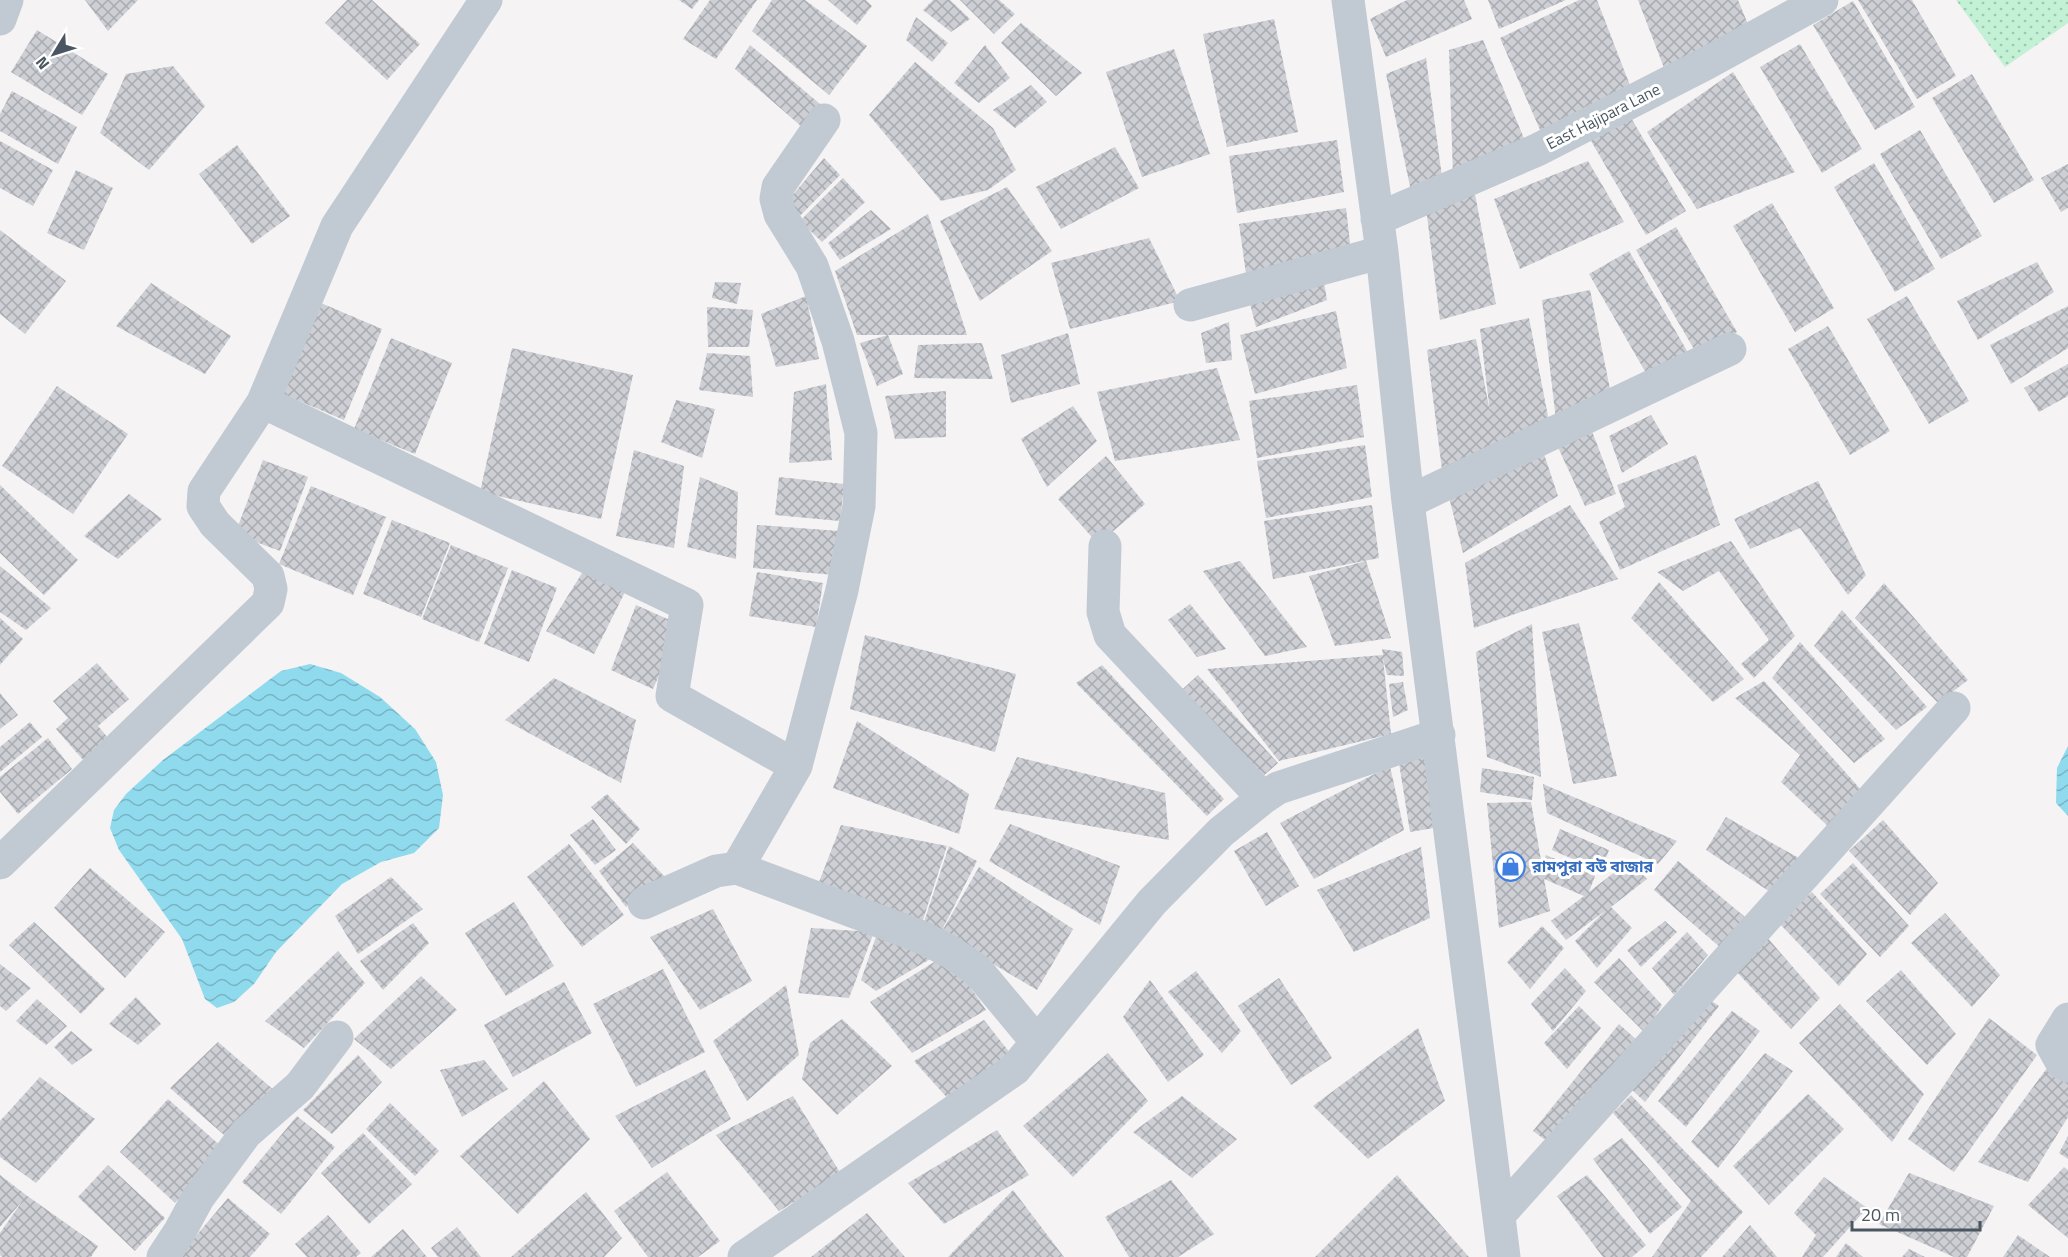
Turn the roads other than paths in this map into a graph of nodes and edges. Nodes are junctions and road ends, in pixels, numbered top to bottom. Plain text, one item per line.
1 (8, 0) edge
2 (486, 0) edge
3 (1348, 0) edge
4 (1822, 0) edge
5 (0, 19) edge
6 (824, 120) dead end
7 (1377, 219) junction
8 (1382, 252) junction
9 (1190, 305) dead end
10 (1730, 349) dead end
11 (263, 402) junction
12 (1408, 502) junction
13 (1105, 546) dead end
14 (1954, 708) dead end
15 (1439, 735) junction
16 (796, 766) junction
17 (1263, 798) junction
18 (0, 863) edge
19 (737, 868) junction
20 (644, 903) dead end
21 (2068, 1019) edge
22 (337, 1038) dead end
23 (1037, 1042) junction
24 (2068, 1066) edge
25 (1499, 1215) junction
26 (163, 1257) edge
27 (744, 1257) edge
28 (1504, 1257) edge

1 - 5 street
2 - 11 street
3 - 7 street
4 - 7 street, East Hajipara Lane
6 - 16 street
7 - 8 street
8 - 9 street
8 - 12 street
10 - 12 street
11 - 16 street
11 - 18 street
12 - 15 street
13 - 17 street
14 - 25 street
15 - 17 street
15 - 25 street
16 - 19 street
17 - 23 street
19 - 20 street
19 - 23 street
21 - 24 street
22 - 26 street
23 - 27 street
25 - 28 street

